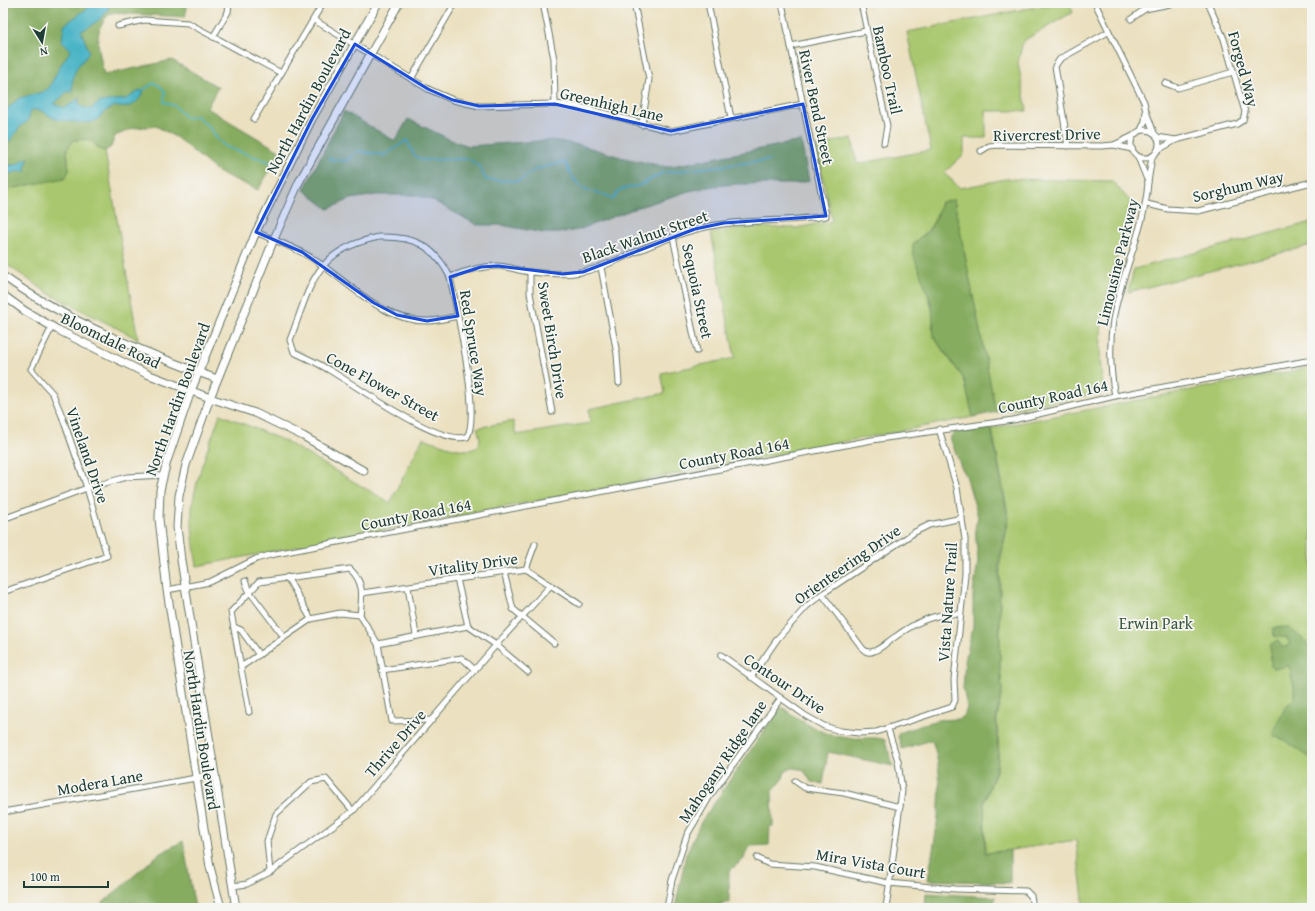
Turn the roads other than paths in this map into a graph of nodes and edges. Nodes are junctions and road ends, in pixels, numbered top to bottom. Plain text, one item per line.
1 (229, 3) edge
2 (323, 3) edge
3 (378, 3) edge
4 (399, 3) edge
5 (455, 3) edge
6 (543, 3) edge
7 (634, 3) edge
8 (708, 3) edge
9 (782, 3) edge
10 (861, 3) edge
11 (1095, 3) edge
12 (1175, 3) edge
13 (1208, 3) edge
14 (1131, 19) dead end
15 (314, 20) junction
16 (118, 26) dead end
17 (866, 31) junction
18 (1108, 32) junction
19 (213, 37) junction
20 (355, 44) junction
21 (791, 46) junction
22 (370, 53) junction
23 (1233, 72) junction
24 (281, 73) junction
25 (411, 79) junction
26 (1164, 83) dead end
27 (555, 104) junction
28 (803, 104) junction
29 (1146, 111) junction
30 (731, 118) junction
31 (254, 119) dead end
32 (642, 125) junction
33 (1141, 130) junction
34 (1156, 135) junction
35 (1133, 136) junction
36 (1176, 140) junction
37 (884, 143) dead end
38 (1114, 145) junction
39 (1068, 146) junction
40 (1132, 149) junction
41 (1158, 150) junction
42 (981, 151) dead end
43 (1138, 156) junction
44 (1152, 157) junction
45 (1148, 182) junction
46 (1312, 182) edge
47 (1147, 204) junction
48 (826, 216) joint
49 (256, 232) junction
50 (673, 237) junction
51 (274, 240) junction
52 (322, 265) junction
53 (601, 267) junction
54 (530, 272) junction
55 (3, 276) edge
56 (450, 277) junction
57 (3, 295) edge
58 (458, 316) junction
59 (52, 327) junction
60 (697, 351) dead end
61 (1312, 360) edge
62 (199, 372) junction
63 (217, 380) junction
64 (619, 384) dead end
65 (191, 391) junction
66 (1115, 396) junction
67 (210, 398) junction
68 (552, 412) dead end
69 (939, 429) junction
70 (467, 437) joint
71 (364, 472) dead end
72 (163, 474) junction
73 (87, 488) junction
74 (962, 518) junction
75 (3, 519) edge
76 (535, 544) dead end
77 (526, 569) junction
78 (504, 572) junction
79 (287, 577) junction
80 (457, 579) junction
81 (245, 581) dead end
82 (550, 585) junction
83 (185, 587) junction
84 (408, 587) junction
85 (166, 590) junction
86 (249, 591) junction
87 (3, 592) edge
88 (362, 593) junction
89 (822, 594) junction
90 (578, 604) dead end
91 (960, 614) junction
92 (360, 616) junction
93 (522, 617) junction
94 (310, 619) junction
95 (468, 626) junction
96 (234, 627) junction
97 (416, 635) junction
98 (284, 637) junction
99 (554, 643) dead end
100 (378, 644) junction
101 (496, 645) junction
102 (259, 654) junction
103 (721, 655) dead end
104 (241, 667) junction
105 (382, 670) junction
106 (475, 670) junction
107 (528, 672) dead end
108 (751, 677) junction
109 (780, 698) junction
110 (952, 707) joint
111 (249, 712) dead end
112 (433, 720) junction
113 (888, 729) junction
114 (215, 775) junction
115 (196, 778) junction
116 (795, 781) dead end
117 (900, 807) junction
118 (3, 811) edge
119 (353, 811) junction
120 (9, 812) junction
121 (3, 815) edge
122 (757, 858) dead end
123 (270, 872) junction
124 (888, 883) junction
125 (233, 886) junction
126 (221, 908) edge
127 (236, 908) edge
128 (667, 908) edge
129 (886, 908) edge
130 (1033, 908) edge

1 - 19 street
2 - 15 street
3 - 20 street, North Hardin Boulevard
4 - 22 street, North Hardin Boulevard
5 - 25 street
6 - 27 street
7 - 32 street
8 - 30 street
9 - 21 street, River Bend Street
10 - 17 street, Bamboo Trail
11 - 18 street
12 - 14 street
13 - 23 street, Forged Way
15 - 20 street, Greenhigh Lane
15 - 24 street
16 - 19 street
17 - 21 street
17 - 37 street, Bamboo Trail
18 - 29 street
18 - 39 street
19 - 24 street
20 - 22 street, Greenhigh Lane
20 - 49 street, North Hardin Boulevard
21 - 28 street, River Bend Street
22 - 25 street, Greenhigh Lane
22 - 51 street, North Hardin Boulevard
23 - 26 street
23 - 36 street, Forged Way
24 - 31 street
25 - 27 street, Greenhigh Lane
27 - 32 street, Greenhigh Lane
28 - 30 street, Greenhigh Lane
28 - 48 street, River Bend Street
29 - 33 street
29 - 34 street
30 - 32 street, Greenhigh Lane
33 - 34 street
33 - 35 street
34 - 36 street
34 - 41 street
35 - 38 street, Rivercrest Drive
35 - 40 street
36 - 41 street
38 - 39 street, Rivercrest Drive
38 - 40 street, Rivercrest Drive
39 - 42 street, Rivercrest Drive
40 - 43 street
41 - 44 street
43 - 44 street
43 - 45 street, Limousine Parkway
44 - 45 street, Limousine Parkway
45 - 47 street, Limousine Parkway
46 - 47 street, Sorghum Way
47 - 66 street, Limousine Parkway
48 - 50 street, Black Walnut Street
49 - 51 street
49 - 62 street, North Hardin Boulevard
50 - 53 street, Black Walnut Street
50 - 60 street, Sequoia Street
51 - 52 street
51 - 63 street, North Hardin Boulevard
52 - 56 street
52 - 58 street
52 - 70 street, Cone Flower Street
53 - 54 street, Black Walnut Street
53 - 64 street
54 - 56 street, Black Walnut Street
54 - 68 street, Sweet Birch Drive
55 - 62 street, Bloomdale Road
56 - 58 street, Red Spruce Way
57 - 59 street, Bloomdale Road
58 - 70 street, Red Spruce Way
59 - 65 street, Bloomdale Road
59 - 73 street, Vineland Drive
61 - 66 street, County Road 164
62 - 63 street, Bloomdale Road
62 - 65 street, North Hardin Boulevard
63 - 67 street, North Hardin Boulevard
65 - 67 street, Bloomdale Road
65 - 72 street, North Hardin Boulevard
66 - 69 street, County Road 164
67 - 71 street, Bloomdale Road
67 - 83 street, North Hardin Boulevard
69 - 74 street, Vista Nature Trail
69 - 83 street, County Road 164
72 - 73 street
72 - 85 street, North Hardin Boulevard
73 - 75 street
73 - 87 street, Vineland Drive
74 - 89 street, Orienteering Drive
74 - 91 street, Vista Nature Trail
76 - 77 street
77 - 78 street, Vitality Drive
77 - 82 street, Vitality Drive
78 - 80 street, Vitality Drive
78 - 93 street
79 - 86 street
79 - 88 street
79 - 94 street
80 - 84 street, Vitality Drive
80 - 95 street
81 - 86 street
82 - 90 street, Vitality Drive
82 - 93 street, Thrive Drive
83 - 85 street, County Road 164
83 - 114 street, North Hardin Boulevard
84 - 88 street, Vitality Drive
84 - 97 street
85 - 115 street, North Hardin Boulevard
86 - 96 street
86 - 98 street
88 - 92 street
89 - 91 street
89 - 108 street, Orienteering Drive
91 - 110 street, Vista Nature Trail
92 - 94 street
92 - 100 street
93 - 99 street
93 - 101 street, Thrive Drive
94 - 98 street
95 - 97 street
95 - 101 street
96 - 102 street
96 - 104 street
97 - 100 street
98 - 102 street
100 - 105 street
101 - 106 street, Thrive Drive
101 - 107 street
102 - 104 street
103 - 108 street, Contour Drive
104 - 111 street
105 - 106 street
105 - 112 street
106 - 112 street, Thrive Drive
108 - 109 street, Contour Drive
109 - 113 street, Contour Drive
109 - 128 street, Mahogany Ridge lane
110 - 113 street, Contour Drive
112 - 119 street, Thrive Drive
113 - 117 street
114 - 115 street
114 - 125 street, North Hardin Boulevard
115 - 120 street, Modera Lane
115 - 126 street, North Hardin Boulevard
116 - 117 street
117 - 124 street
118 - 120 street, Modera Lane
119 - 123 street, Thrive Drive
119 - 123 street
120 - 121 street, Modera Lane
122 - 124 street, Mira Vista Court
123 - 125 street, Thrive Drive
124 - 129 street
124 - 130 street, Mira Vista Court
125 - 127 street, North Hardin Boulevard

